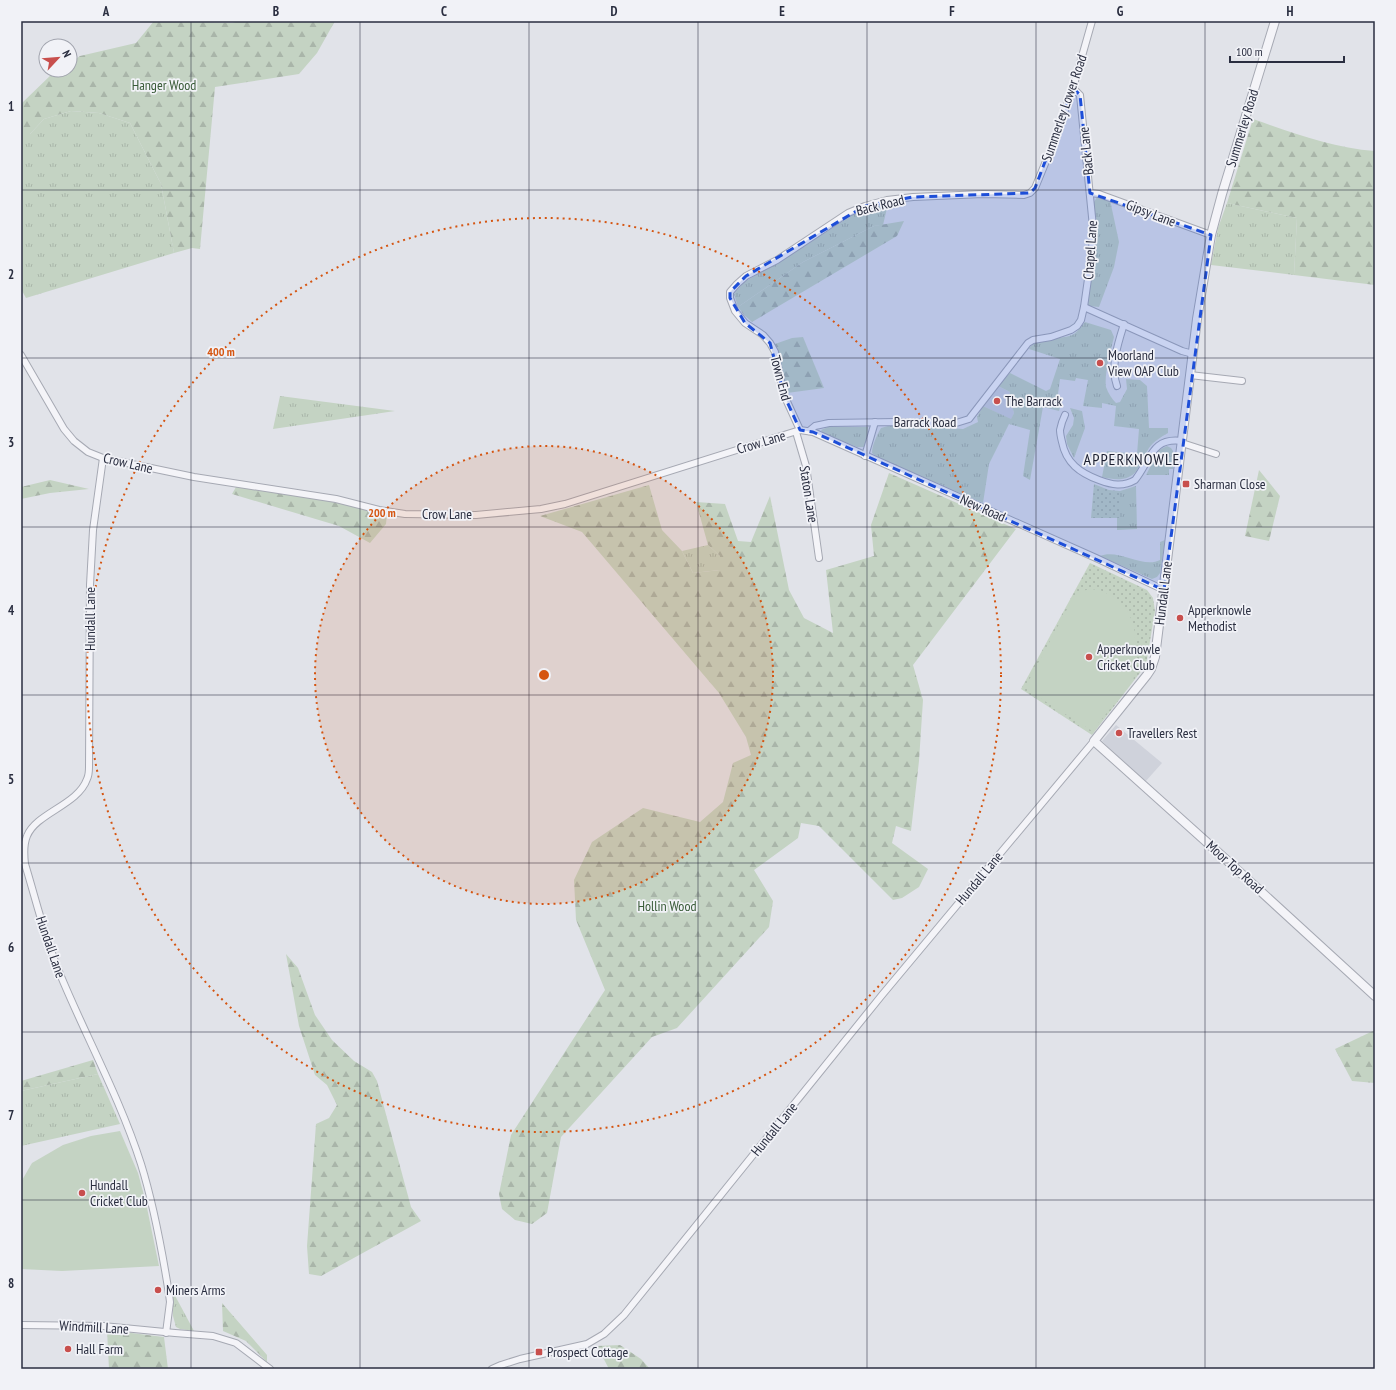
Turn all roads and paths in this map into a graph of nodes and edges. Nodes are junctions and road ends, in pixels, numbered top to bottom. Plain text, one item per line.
1 (1092, 21) edge
2 (1276, 21) edge
3 (1073, 88) junction
4 (1030, 193) joint
5 (1090, 193) junction
6 (1211, 235) junction
7 (730, 292) joint
8 (1084, 307) junction
9 (1124, 324) junction
10 (1193, 354) junction
11 (21, 355) edge
12 (1190, 375) junction
13 (1242, 381) dead end
14 (1116, 386) dead end
15 (875, 422) junction
16 (1070, 423) dead end
17 (798, 431) junction
18 (810, 431) junction
19 (1182, 442) junction
20 (1216, 454) dead end
21 (865, 456) junction
22 (103, 458) junction
23 (819, 558) dead end
24 (1164, 590) junction
25 (1094, 741) junction
26 (1375, 996) edge
27 (21, 1324) edge
28 (166, 1332) junction
29 (270, 1369) edge
30 (492, 1369) edge

1 - 3 street, Summerley Lower Road
2 - 6 street, Summerley Road
3 - 4 street, Summerley Lower Road
3 - 5 street, Back Lane
4 - 7 street, Back Road
5 - 6 street, Gipsy Lane
5 - 8 street, Chapel Lane
6 - 10 street, Hundall Lane
7 - 17 street, Town End
8 - 9 street
8 - 15 street, Barrack Road
9 - 10 street
9 - 14 street
10 - 12 street, Hundall Lane
11 - 22 street, Crow Lane
12 - 13 street
12 - 19 street, Hundall Lane
15 - 18 street, Barrack Road
15 - 21 street
16 - 19 street
17 - 18 street, New Road
17 - 22 street, Crow Lane
17 - 23 street, Staton Lane
18 - 21 street, New Road
19 - 20 street
19 - 24 street, Hundall Lane
21 - 24 street, New Road
22 - 28 street, Hundall Lane
24 - 25 street, Hundall Lane
25 - 26 street, Moor Top Road
25 - 30 street, Hundall Lane
27 - 28 street, Windmill Lane
28 - 29 street

